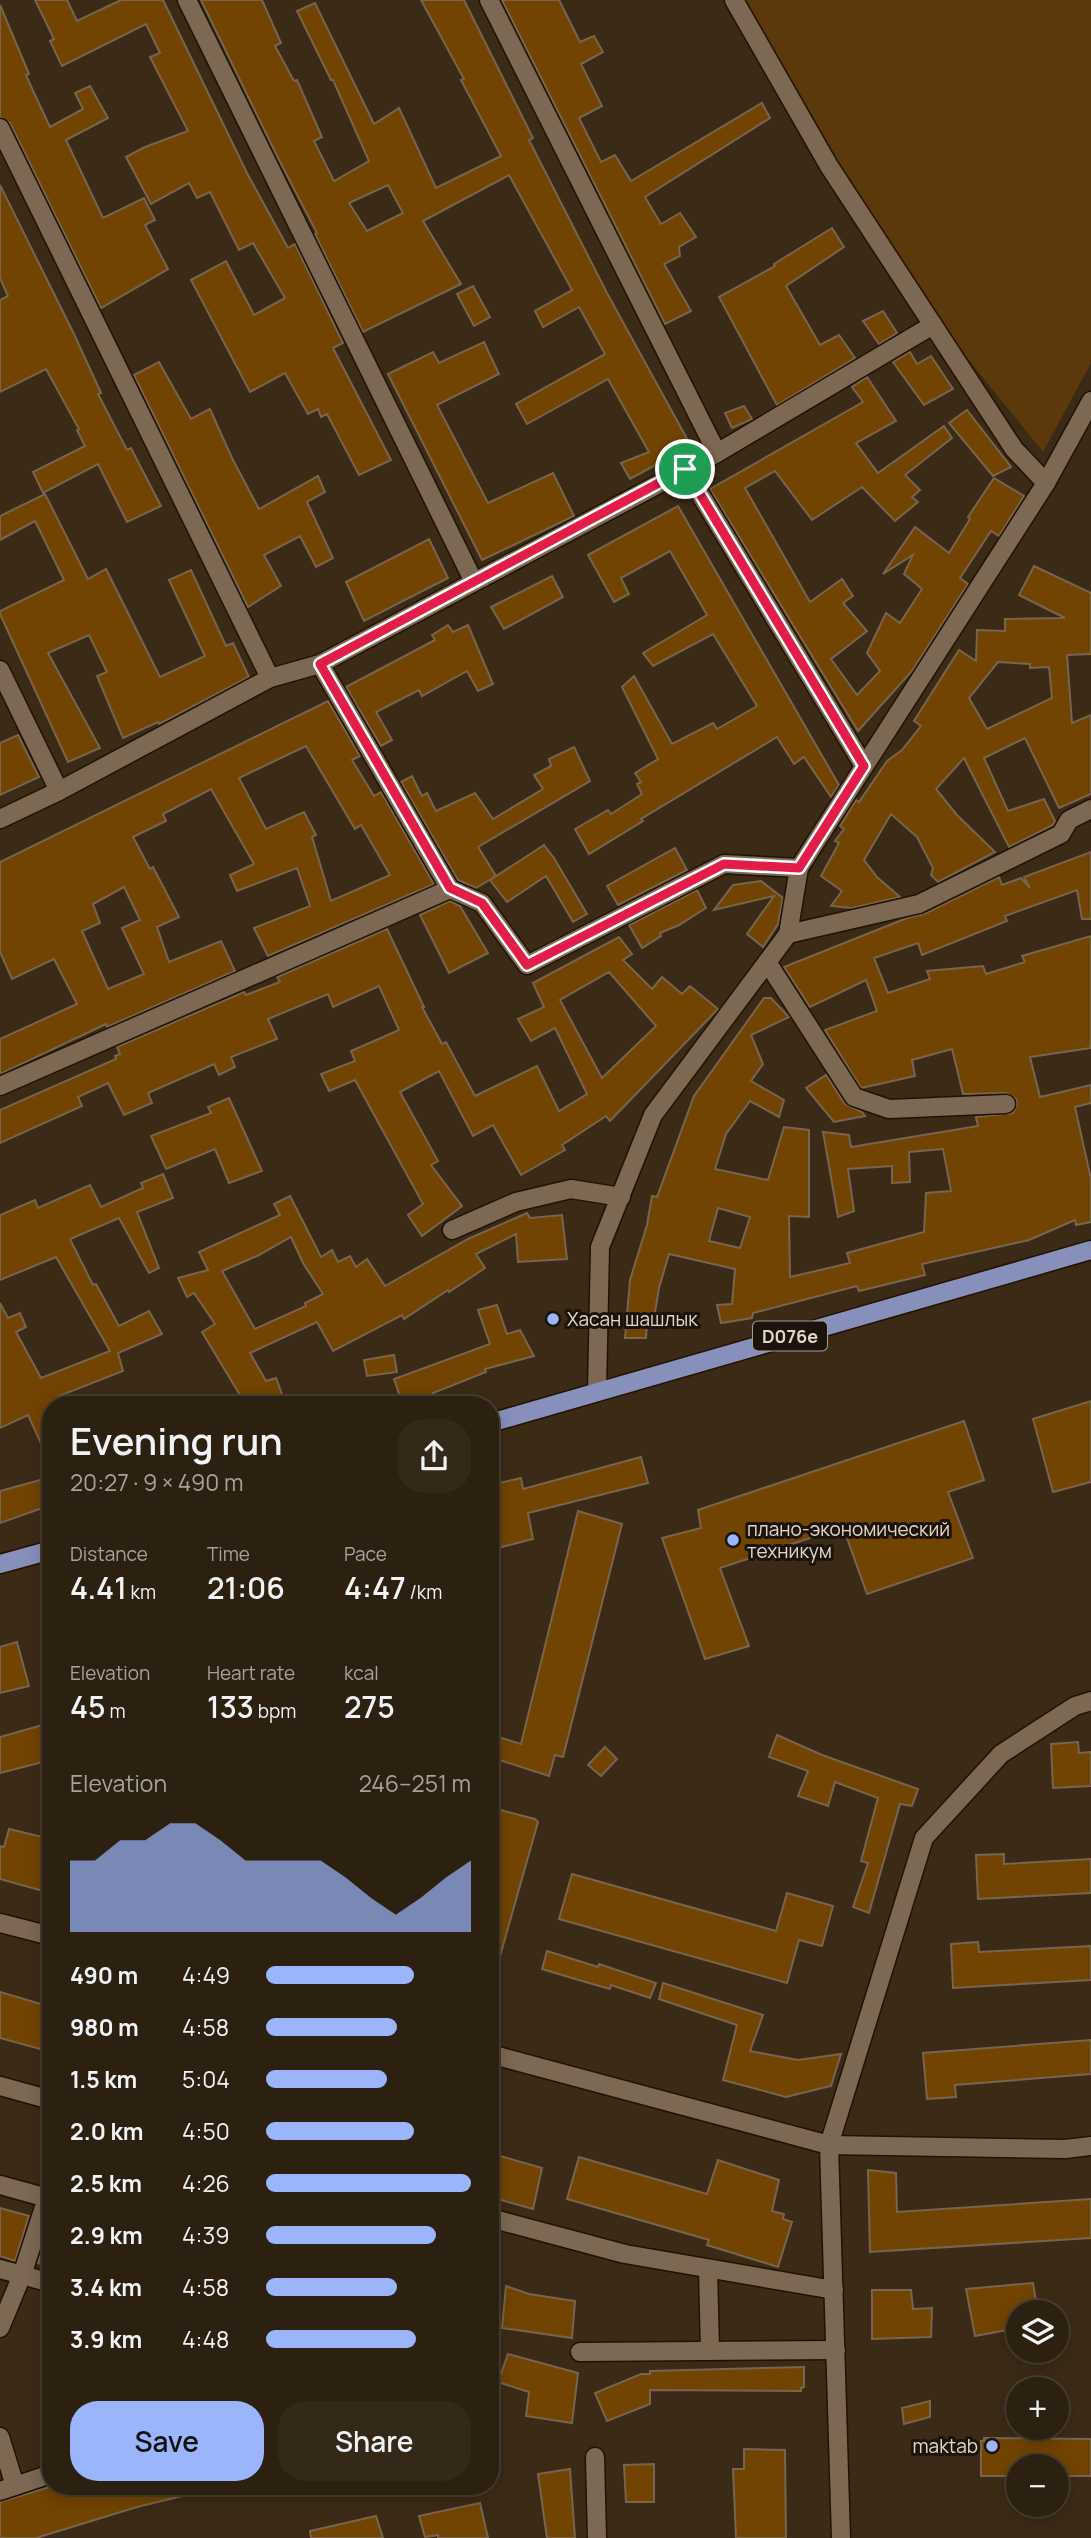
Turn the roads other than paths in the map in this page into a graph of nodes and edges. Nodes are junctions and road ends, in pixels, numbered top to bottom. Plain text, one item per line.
1 (187, 0) edge
2 (489, 0) edge
3 (734, 0) edge
4 (0, 128) edge
5 (933, 326) junction
6 (1091, 401) edge
7 (717, 453) junction
8 (685, 469) junction
9 (1046, 483) junction
10 (474, 582) junction
11 (320, 664) junction
12 (0, 670) edge
13 (271, 678) junction
14 (864, 766) junction
15 (59, 792) junction
16 (1091, 809) edge
17 (0, 819) edge
18 (799, 868) junction
19 (450, 888) junction
20 (788, 934) junction
21 (767, 962) junction
22 (0, 1086) edge
23 (1006, 1104) dead end
24 (621, 1197) junction
25 (452, 1230) dead end
26 (1091, 1250) edge
27 (597, 1391) junction
28 (499, 1420) edge
29 (42, 1552) edge
30 (0, 1564) edge
31 (1091, 1701) edge
32 (0, 1923) edge
33 (42, 1934) edge
34 (499, 2056) edge
35 (0, 2086) edge
36 (42, 2098) edge
37 (829, 2145) junction
38 (1091, 2146) edge
39 (0, 2185) edge
40 (42, 2197) edge
41 (42, 2219) edge
42 (499, 2220) edge
43 (0, 2269) edge
44 (708, 2269) junction
45 (22, 2275) junction
46 (42, 2281) edge
47 (834, 2290) junction
48 (0, 2328) edge
49 (836, 2350) junction
50 (710, 2351) junction
51 (580, 2352) dead end
52 (0, 2437) edge
53 (596, 2458) dead end
54 (42, 2477) edge
55 (8, 2488) edge
56 (597, 2538) edge
57 (841, 2538) edge

1 - 10 street
2 - 7 street
3 - 5 street
4 - 13 street
5 - 7 street
5 - 9 street
6 - 9 street
7 - 8 street
8 - 10 street
8 - 14 street
9 - 14 street
10 - 11 street
11 - 13 street
11 - 19 street
12 - 15 street
13 - 15 street
14 - 18 street
15 - 17 street
16 - 20 street
18 - 19 street
18 - 20 street
19 - 22 street
20 - 21 street
21 - 23 street
21 - 24 street
24 - 25 street
24 - 27 street
26 - 27 main road, D076e
27 - 28 main road, D076e
29 - 30 main road
31 - 37 street
32 - 33 street
34 - 37 street
35 - 36 street
37 - 38 street
37 - 47 street
39 - 40 street
41 - 45 street
42 - 44 street
43 - 45 street
44 - 47 street
44 - 50 street
45 - 46 street
45 - 48 street
47 - 49 street
49 - 50 street
49 - 57 street
50 - 51 street
52 - 55 street
53 - 56 street
54 - 55 street

